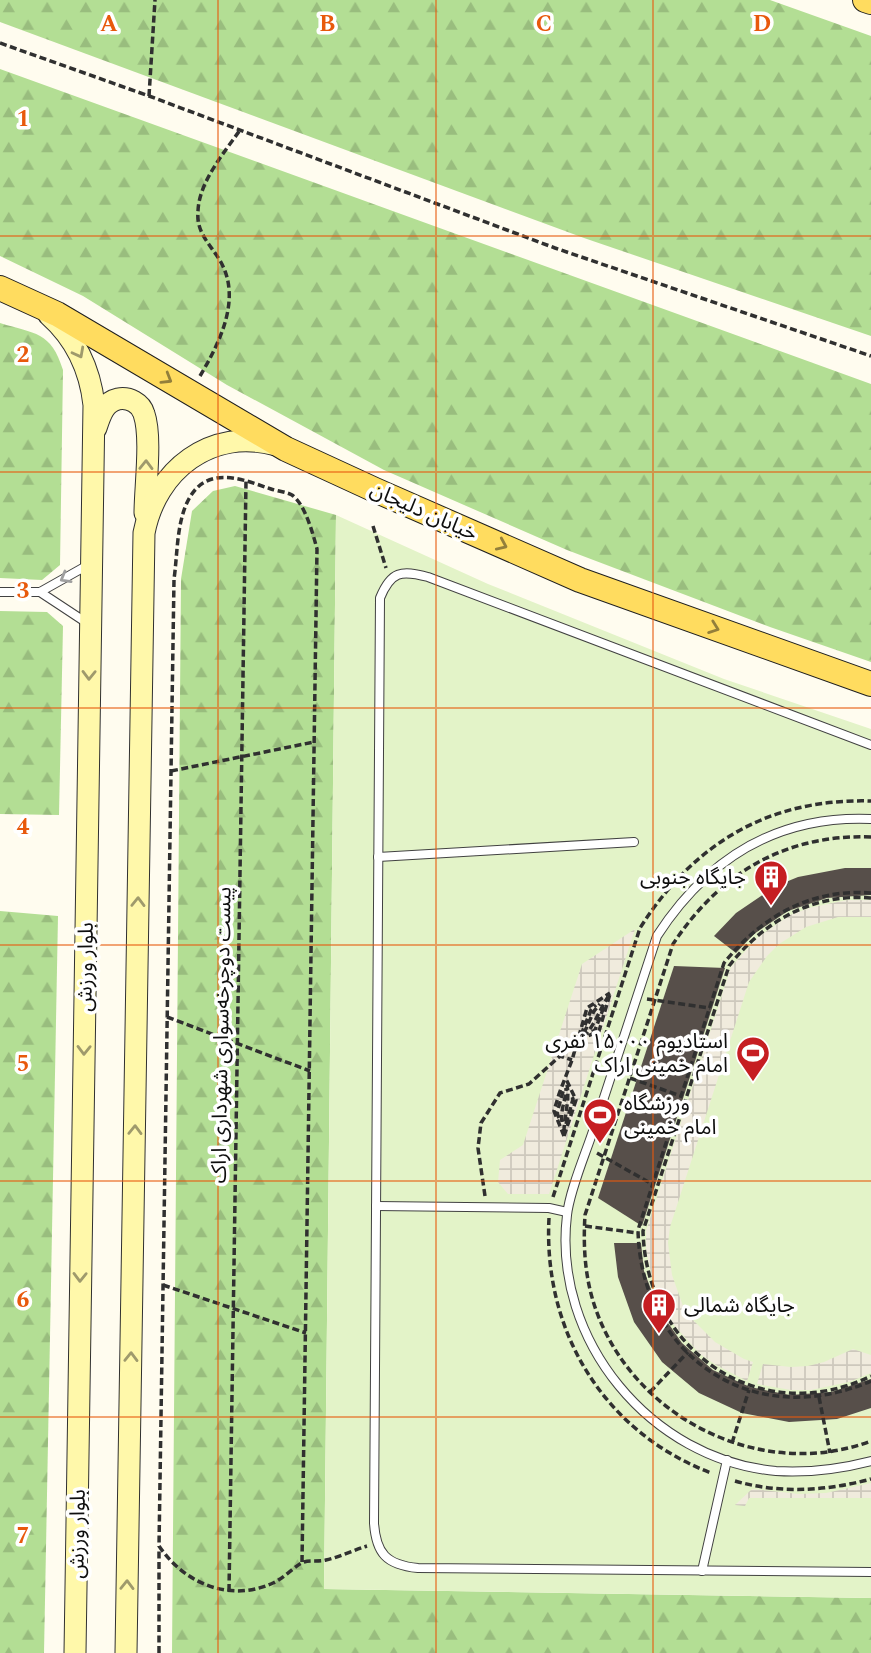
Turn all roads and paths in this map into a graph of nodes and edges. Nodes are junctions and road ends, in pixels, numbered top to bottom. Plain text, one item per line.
1 (155, 0) edge
2 (865, 0) edge
3 (871, 2) edge
4 (0, 43) edge
5 (149, 96) junction
6 (240, 130) junction
7 (0, 288) edge
8 (33, 303) junction
9 (871, 356) edge
10 (189, 392) junction
11 (94, 434) junction
12 (286, 449) junction
13 (246, 481) junction
14 (373, 526) dead end
15 (144, 533) junction
16 (91, 563) junction
17 (390, 580) junction
18 (0, 592) edge
19 (40, 592) junction
20 (90, 625) junction
21 (871, 684) edge
22 (314, 742) junction
23 (871, 745) edge
24 (241, 757) junction
25 (171, 771) junction
26 (871, 801) edge
27 (871, 819) edge
28 (871, 837) edge
29 (634, 842) dead end
30 (378, 858) junction
31 (871, 895) edge
32 (610, 993) junction
33 (618, 996) junction
34 (637, 998) junction
35 (655, 1000) junction
36 (710, 1008) junction
37 (167, 1017) junction
38 (579, 1040) junction
39 (237, 1043) junction
40 (572, 1060) junction
41 (595, 1066) junction
42 (310, 1070) junction
43 (612, 1072) junction
44 (630, 1078) junction
45 (566, 1079) junction
46 (681, 1096) junction
47 (564, 1136) junction
48 (572, 1138) junction
49 (588, 1147) junction
50 (604, 1157) junction
51 (652, 1184) junction
52 (376, 1206) junction
53 (487, 1208) junction
54 (549, 1208) junction
55 (567, 1212) junction
56 (585, 1226) junction
57 (638, 1233) junction
58 (163, 1285) junction
59 (233, 1309) junction
60 (306, 1333) junction
61 (688, 1352) junction
62 (871, 1376) edge
63 (871, 1381) edge
64 (751, 1385) junction
65 (649, 1392) junction
66 (819, 1396) junction
67 (636, 1406) junction
68 (624, 1419) junction
69 (871, 1441) edge
70 (732, 1443) junction
71 (829, 1451) junction
72 (727, 1460) junction
73 (871, 1461) edge
74 (832, 1469) junction
75 (723, 1478) junction
76 (871, 1479) edge
77 (836, 1487) junction
78 (376, 1543) junction
79 (159, 1546) junction
80 (302, 1562) junction
81 (702, 1571) junction
82 (871, 1572) edge
83 (229, 1591) junction
84 (75, 1653) edge
85 (126, 1653) edge
86 (159, 1653) edge

1 - 5 path
2 - 3 main road
4 - 5 path
5 - 6 path
6 - 9 path
6 - 10 path
7 - 8 main road, خیابان دلیجان
8 -> 10 main road, خیابان دلیجان
8 -> 11 main road, بلوار ورزش
10 - 12 main road, خیابان دلیجان
15 -> 11 main road
11 - 16 main road, بلوار ورزش
12 - 15 main road
12 -> 21 main road, خیابان دلیجان
13 - 22 path
13 - 24 path, پیست دوچرخه‌سواری شهرداری اراک
13 - 25 path
14 - 17 path
85 -> 15 main road
16 -> 19 lane
16 - 20 main road, بلوار ورزش
17 - 23 lane
17 - 30 lane
18 - 19 lane
19 - 20 lane
20 -> 84 main road, بلوار ورزش
22 - 24 path
22 - 42 path
24 - 25 path
24 - 39 path, پیست دوچرخه‌سواری شهرداری اراک
25 - 37 path
26 - 33 path
27 - 34 lane
28 - 35 path
29 - 30 lane
30 - 52 lane
31 - 36 path
31 - 64 path
32 - 33 path
32 - 38 path
32 - 38 path
33 - 34 path
33 - 41 path
34 - 35 path
34 - 43 lane
35 - 36 path
35 - 44 path
36 - 46 path
37 - 39 path
37 - 58 path
38 - 40 path
39 - 42 path
39 - 59 path, پیست دوچرخه‌سواری شهرداری اراک
40 - 45 path
40 - 53 path
41 - 43 path
41 - 48 path
42 - 60 path
43 - 44 path
43 - 49 lane
44 - 46 path
44 - 50 path
45 - 47 path
45 - 47 path
46 - 51 path
47 - 48 path
48 - 49 path
48 - 54 path
49 - 50 path
49 - 55 lane
50 - 51 path
50 - 56 path
51 - 57 path
52 - 53 lane
52 - 78 lane
53 - 54 lane
54 - 55 lane
54 - 68 path
55 - 67 lane
56 - 57 path
56 - 65 path
57 - 61 path
58 - 59 path
58 - 79 path
59 - 60 path
59 - 83 path, پیست دوچرخه‌سواری شهرداری اراک
60 - 80 path
61 - 65 path
61 - 66 path
62 - 64 path
63 - 66 path
64 - 70 path
65 - 67 path
65 - 70 path
66 - 71 path
67 - 68 path
67 - 72 lane
68 - 75 path
69 - 71 path
70 - 71 path
70 - 72 path
71 - 74 path
72 - 74 lane
72 - 75 lane
73 - 74 lane
74 - 77 path
75 - 77 path
75 - 81 lane
76 - 77 path
78 - 80 path
78 - 81 lane
79 - 83 path
79 - 86 path
80 - 83 path
81 - 82 lane

